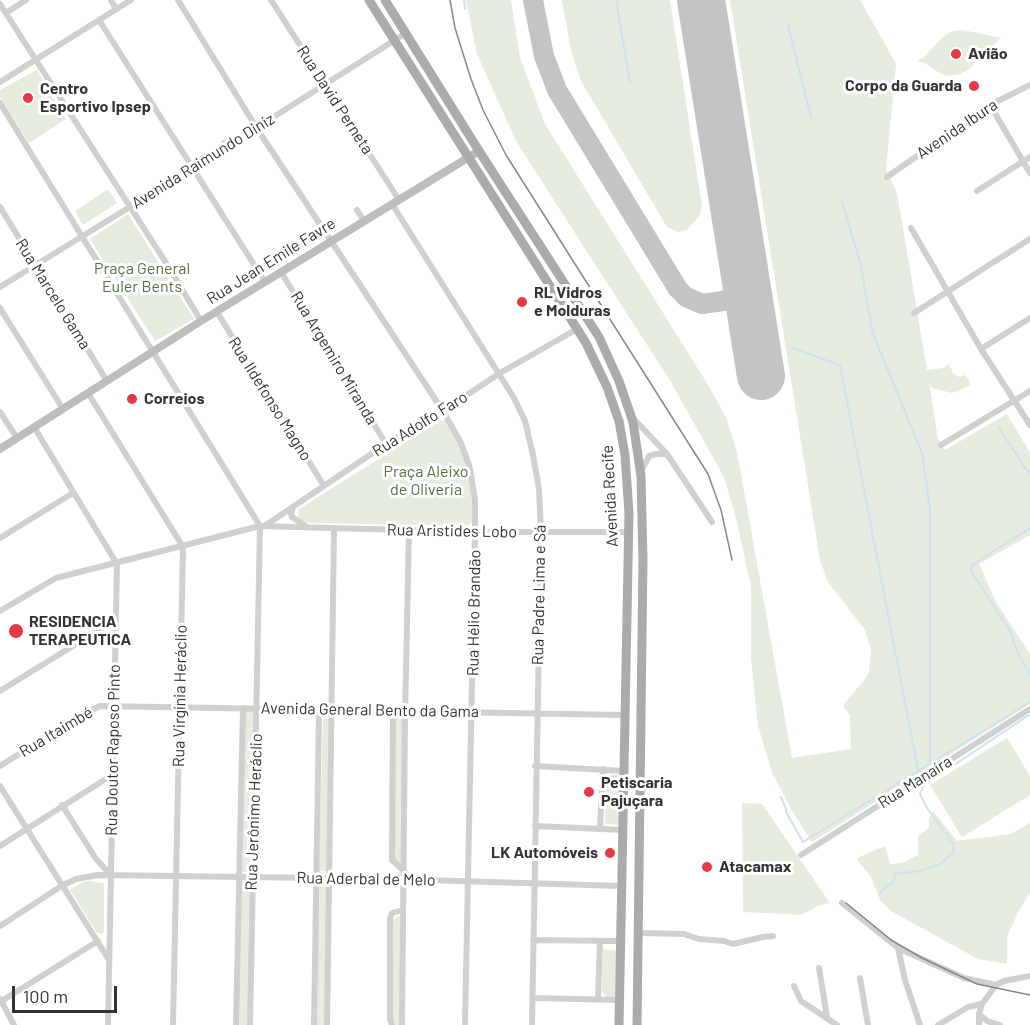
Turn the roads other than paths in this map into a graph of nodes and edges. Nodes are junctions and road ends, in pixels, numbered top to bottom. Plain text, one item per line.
1 (26, 0) edge
2 (111, 0) edge
3 (178, 0) edge
4 (271, 0) edge
5 (369, 0) edge
6 (385, 0) edge
7 (134, 2) edge
8 (0, 4) edge
9 (116, 9) junction
10 (6, 13) junction
11 (99, 20) junction
12 (406, 33) junction
13 (394, 41) junction
14 (36, 59) junction
15 (0, 82) edge
16 (325, 85) junction
17 (1030, 85) edge
18 (0, 103) edge
19 (990, 105) junction
20 (256, 127) junction
21 (478, 151) junction
22 (1030, 157) edge
23 (467, 158) junction
24 (1023, 161) junction
25 (193, 168) junction
26 (1030, 173) edge
27 (887, 177) dead end
28 (978, 191) dead end
29 (396, 202) junction
30 (0, 207) edge
31 (130, 207) junction
32 (357, 210) dead end
33 (364, 221) junction
34 (911, 228) dead end
35 (83, 236) junction
36 (1030, 239) edge
37 (332, 241) junction
38 (36, 265) junction
39 (281, 272) junction
40 (265, 282) junction
41 (0, 287) edge
42 (947, 291) junction
43 (0, 308) edge
44 (217, 312) junction
45 (914, 313) dead end
46 (1030, 318) edge
47 (201, 321) junction
48 (577, 329) junction
49 (981, 349) junction
50 (154, 351) junction
51 (500, 374) junction
52 (107, 381) junction
53 (1030, 391) edge
54 (88, 393) junction
55 (1015, 401) junction
56 (63, 409) junction
57 (443, 411) junction
58 (0, 412) edge
59 (631, 415) junction
60 (1030, 425) edge
61 (34, 427) junction
62 (17, 438) junction
63 (386, 444) junction
64 (941, 445) dead end
65 (0, 449) edge
66 (667, 453) junction
67 (641, 471) junction
68 (324, 486) junction
69 (73, 493) junction
70 (294, 506) junction
71 (712, 522) dead end
72 (263, 526) junction
73 (310, 528) junction
74 (334, 529) junction
75 (409, 531) junction
76 (475, 532) junction
77 (541, 532) junction
78 (629, 532) junction
79 (0, 538) edge
80 (183, 547) junction
81 (117, 564) junction
82 (0, 611) edge
83 (115, 620) junction
84 (0, 691) edge
85 (115, 705) junction
86 (180, 707) junction
87 (243, 708) junction
88 (257, 708) junction
89 (1030, 709) edge
90 (319, 710) junction
91 (332, 710) junction
92 (405, 711) junction
93 (393, 712) junction
94 (472, 712) junction
95 (537, 712) junction
96 (625, 715) junction
97 (0, 766) edge
98 (535, 766) junction
99 (603, 769) junction
100 (624, 771) junction
101 (112, 775) junction
102 (0, 786) edge
103 (62, 805) junction
104 (535, 826) junction
105 (27, 828) junction
106 (600, 829) junction
107 (623, 830) junction
108 (0, 846) edge
109 (801, 855) dead end
110 (176, 874) junction
111 (110, 875) junction
112 (239, 875) junction
113 (252, 876) junction
114 (405, 876) junction
115 (315, 879) junction
116 (329, 879) junction
117 (467, 880) junction
118 (534, 882) junction
119 (63, 885) junction
120 (621, 886) junction
121 (842, 903) dead end
122 (402, 910) junction
123 (0, 926) edge
124 (639, 933) junction
125 (773, 936) dead end
126 (533, 940) junction
127 (98, 941) junction
128 (600, 941) junction
129 (620, 941) junction
130 (898, 948) junction
131 (109, 961) junction
132 (819, 968) dead end
133 (1030, 976) edge
134 (860, 978) dead end
135 (996, 985) junction
136 (794, 986) dead end
137 (533, 998) junction
138 (598, 999) junction
139 (0, 1000) edge
140 (619, 1000) junction
141 (982, 1004) junction
142 (979, 1014) junction
143 (827, 1017) junction
144 (14, 1025) edge
145 (108, 1025) edge
146 (173, 1025) edge
147 (236, 1025) edge
148 (250, 1025) edge
149 (314, 1025) edge
150 (327, 1025) edge
151 (392, 1025) edge
152 (402, 1025) edge
153 (465, 1025) edge
154 (532, 1025) edge
155 (619, 1025) edge
156 (637, 1025) edge
157 (837, 1025) edge
158 (868, 1025) edge
159 (920, 1025) edge
160 (938, 1025) edge
161 (979, 1025) edge
162 (1000, 1025) edge

1 - 10 street
2 - 9 street
3 - 20 street, Rua Hélio Brandão
4 - 16 street, Rua David Perneta
5 - 13 main road, Avenida Recife
6 - 12 main road, Avenida Recife
7 - 9 street
8 - 10 street
9 - 11 street
10 - 14 street
11 - 14 street
11 - 25 street
12 - 13 street, Avenida Raimundo Diniz
12 - 21 main road, Avenida Recife
13 - 16 street, Avenida Raimundo Diniz
13 - 23 main road, Avenida Recife
14 - 15 street
14 - 31 street
16 - 20 street, Avenida Raimundo Diniz
16 - 29 street, Rua David Perneta
17 - 19 street, Avenida Ibura
18 - 35 street
19 - 24 street
19 - 27 street, Avenida Ibura
20 - 25 street, Avenida Raimundo Diniz
20 - 37 street, Rua Hélio Brandão
21 - 23 main road, Rua Jean Emile Favre
21 - 59 main road, Avenida Recife
22 - 24 street
23 - 29 main road, Rua Jean Emile Favre
23 - 48 main road, Avenida Recife
24 - 26 street
24 - 28 street
25 - 31 street, Avenida Raimundo Diniz
25 - 40 street
29 - 33 main road, Rua Jean Emile Favre
29 - 51 street, Rua Padre Lima e Sá
30 - 38 street, Rua Marcelo Gama
31 - 35 street, Avenida Raimundo Diniz
31 - 47 street
32 - 33 street
33 - 37 main road, Rua Jean Emile Favre
34 - 42 street
35 - 38 street, Avenida Raimundo Diniz
35 - 50 street
36 - 42 street
37 - 39 main road, Rua Jean Emile Favre
37 - 57 street, Rua Hélio Brandão
38 - 41 street, Avenida Raimundo Diniz
38 - 52 street, Rua Marcelo Gama
39 - 40 main road, Rua Jean Emile Favre
39 - 63 street, Rua Argemiro Miranda
40 - 44 main road, Rua Jean Emile Favre
42 - 45 street
42 - 49 street
43 - 56 street
44 - 47 main road, Rua Jean Emile Favre
44 - 68 street, Rua Ildefonso Magno
46 - 49 street
47 - 50 main road, Rua Jean Emile Favre
48 - 51 street, Rua Adolfo Faro
48 - 78 main road, Avenida Recife
49 - 55 street
50 - 52 main road, Rua Jean Emile Favre
50 - 72 street
51 - 57 street, Rua Adolfo Faro
51 - 77 street, Rua Padre Lima e Sá
52 - 54 main road, Rua Jean Emile Favre
53 - 55 street
54 - 56 main road, Rua Jean Emile Favre
54 - 80 street
55 - 60 street
55 - 64 street
56 - 61 main road, Rua Jean Emile Favre
57 - 63 street, Rua Adolfo Faro
57 - 76 street, Rua Hélio Brandão
58 - 62 street
59 - 66 street
59 - 67 main road, Avenida Recife
61 - 62 main road, Rua Jean Emile Favre
61 - 69 street
62 - 65 main road, Rua Jean Emile Favre
63 - 68 street, Rua Adolfo Faro
66 - 67 street
66 - 71 street
67 - 124 main road, Avenida Recife
68 - 70 street, Rua Adolfo Faro
69 - 79 street
69 - 81 street
70 - 72 street, Rua Adolfo Faro
70 - 73 street
72 - 73 street, Rua Aristides Lobo
72 - 80 street
72 - 88 street, Rua Jerônimo Heráclio
73 - 74 street, Rua Aristides Lobo
74 - 75 street, Rua Aristides Lobo
74 - 91 street
75 - 76 street, Rua Aristides Lobo
75 - 92 street
76 - 77 street, Rua Aristides Lobo
76 - 94 street, Rua Hélio Brandão
77 - 78 street, Rua Aristides Lobo
77 - 95 street, Rua Padre Lima e Sá
78 - 96 main road, Avenida Recife
80 - 81 street
80 - 86 street, Rua Virgínia Heráclio
81 - 82 street
81 - 83 street, Rua Doutor Raposo Pinto
83 - 84 street
83 - 85 street, Rua Doutor Raposo Pinto
85 - 86 street, Avenida General Bento da Gama
85 - 97 street, Rua Itaimbé
85 - 101 street, Rua Doutor Raposo Pinto
86 - 87 street, Avenida General Bento da Gama
86 - 110 street, Rua Virgínia Heráclio
87 - 88 street, Avenida General Bento da Gama
87 - 112 street, Rua Jerônimo Heráclio
88 - 90 street, Avenida General Bento da Gama
88 - 113 street, Rua Jerônimo Heráclio
89 - 109 street, Rua Manaíra
90 - 91 street, Avenida General Bento da Gama
90 - 115 street
91 - 93 street, Avenida General Bento da Gama
91 - 116 street
92 - 93 street, Avenida General Bento da Gama
92 - 94 street, Avenida General Bento da Gama
92 - 114 street
93 - 114 street
94 - 95 street, Avenida General Bento da Gama
94 - 117 street, Rua Hélio Brandão
95 - 96 street, Avenida General Bento da Gama
95 - 98 street, Rua Padre Lima e Sá
96 - 100 main road, Avenida Recife
98 - 99 street
98 - 104 street, Rua Padre Lima e Sá
99 - 100 street
99 - 106 street
100 - 107 main road, Avenida Recife
101 - 103 street
101 - 111 street, Rua Doutor Raposo Pinto
102 - 105 street
103 - 105 street
103 - 111 street
104 - 106 street
104 - 118 street, Rua Padre Lima e Sá
105 - 108 street
105 - 119 street
106 - 107 street
107 - 120 main road, Avenida Recife
110 - 111 street, Rua Aderbal de Melo
110 - 112 street, Rua Aderbal de Melo
110 - 146 street, Rua Virgínia Heráclio
111 - 119 street, Rua Aderbal de Melo
111 - 131 street, Rua Doutor Raposo Pinto
112 - 113 street, Rua Aderbal de Melo
112 - 147 street, Rua Jerônimo Heráclio
113 - 115 street, Rua Aderbal de Melo
113 - 148 street, Rua Jerônimo Heráclio
114 - 116 street, Rua Aderbal de Melo
114 - 117 street, Rua Aderbal de Melo
114 - 122 street
115 - 116 street, Rua Aderbal de Melo
115 - 149 street
116 - 150 street
117 - 118 street, Rua Aderbal de Melo
117 - 153 street, Rua Hélio Brandão
118 - 120 street, Rua Aderbal de Melo
118 - 126 street, Rua Padre Lima e Sá
119 - 123 street, Rua Aderbal de Melo
119 - 127 street
120 - 129 main road, Avenida Recife
121 - 130 street
122 - 151 street
122 - 152 street
124 - 125 street
124 - 156 main road, Avenida Recife
126 - 128 street
126 - 137 street, Rua Padre Lima e Sá
127 - 131 street
127 - 139 street
128 - 129 street
128 - 138 street
129 - 140 main road, Avenida Recife
130 - 135 street
130 - 159 street
131 - 145 street, Rua Doutor Raposo Pinto
132 - 143 street
133 - 135 street
134 - 158 street
135 - 141 street
136 - 143 street
137 - 138 street
137 - 154 street, Rua Padre Lima e Sá
138 - 140 street
139 - 144 street
140 - 155 main road, Avenida Recife
141 - 142 street
141 - 160 street
142 - 161 street
142 - 162 street
143 - 157 street

